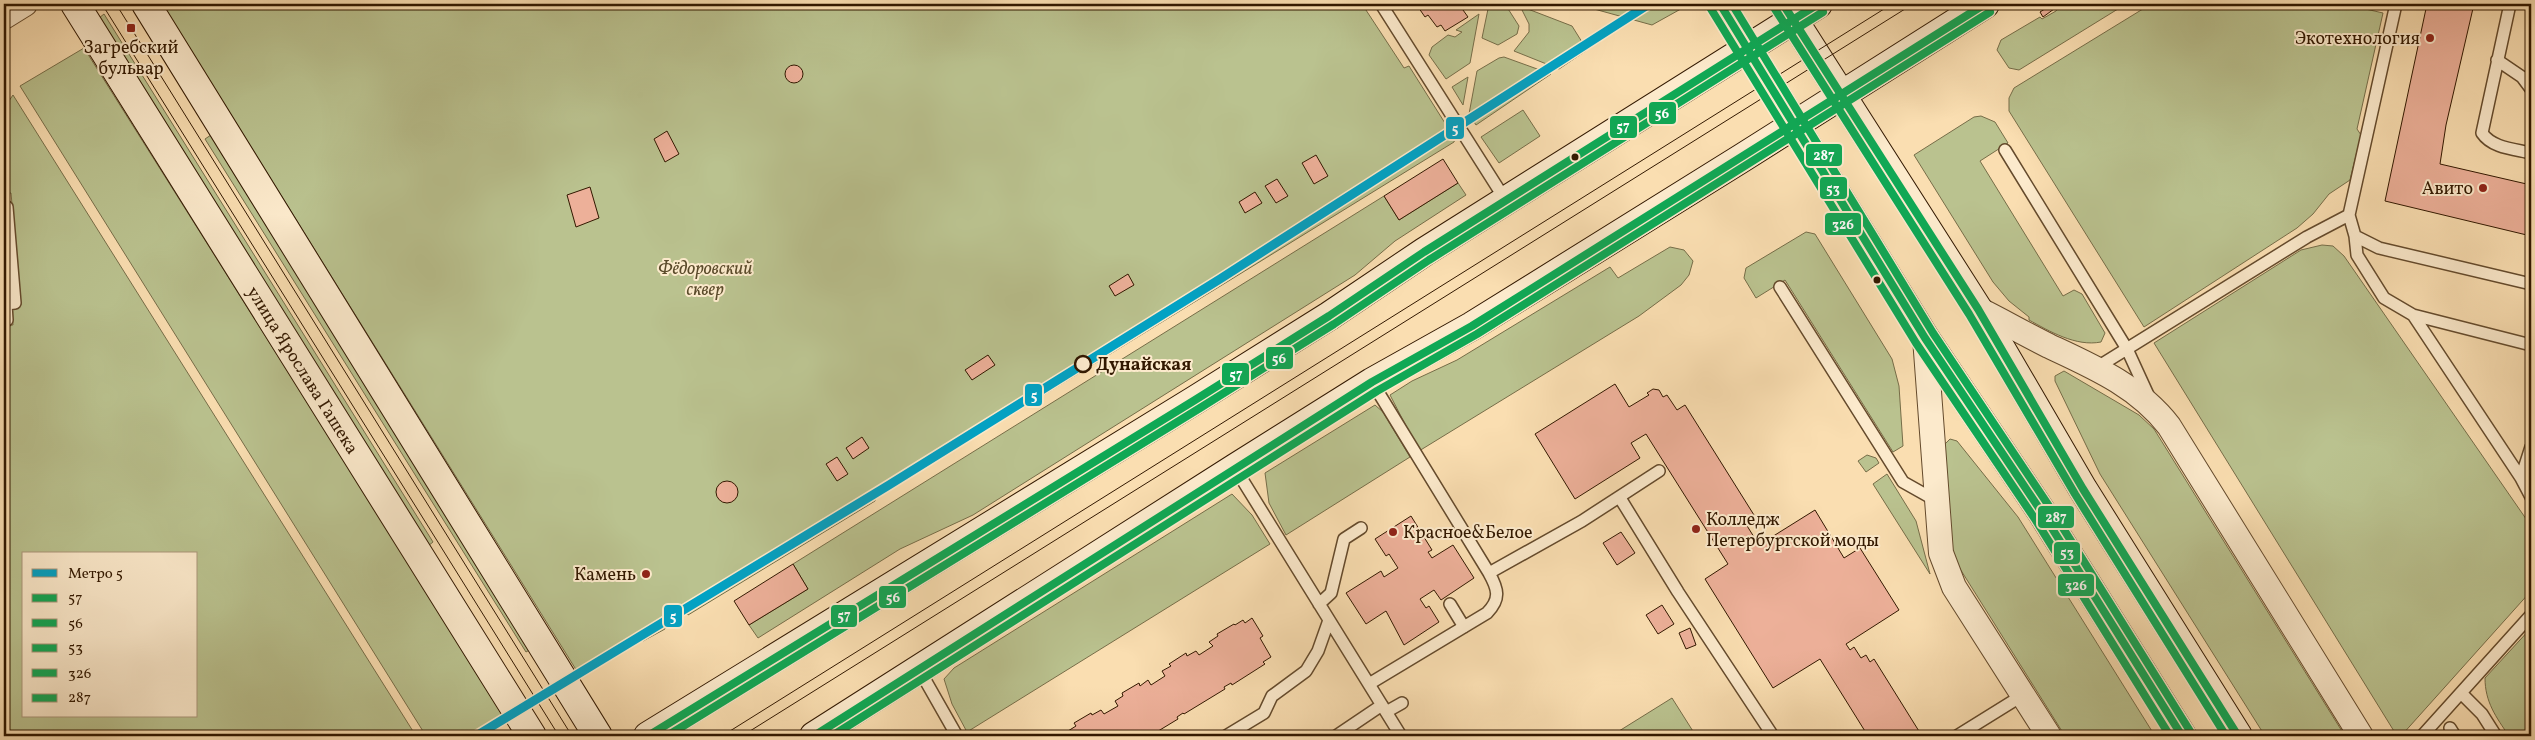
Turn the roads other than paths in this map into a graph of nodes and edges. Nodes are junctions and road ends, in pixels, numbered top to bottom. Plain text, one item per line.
1 (25, 4) edge
2 (75, 4) edge
3 (146, 4) edge
4 (1381, 4) edge
5 (1720, 4) edge
6 (1818, 4) edge
7 (1985, 4) edge
8 (2393, 4) edge
9 (2510, 4) edge
10 (1788, 12) edge
11 (4, 17) edge
12 (1748, 48) junction
13 (2497, 60) junction
14 (2531, 89) edge
15 (1841, 95) junction
16 (1794, 125) junction
17 (2005, 150) dead end
18 (2531, 153) edge
19 (1506, 201) junction
20 (4, 207) edge
21 (2349, 215) junction
22 (2355, 236) junction
23 (2531, 284) edge
24 (1780, 287) dead end
25 (1978, 309) junction
26 (2413, 315) junction
27 (4, 320) edge
28 (1925, 338) junction
29 (2531, 345) edge
30 (2127, 349) junction
31 (2096, 368) junction
32 (1372, 382) junction
33 (2154, 408) junction
34 (2531, 447) edge
35 (1235, 468) junction
36 (1659, 471) dead end
37 (2521, 478) junction
38 (2531, 497) edge
39 (1620, 498) junction
40 (1935, 500) junction
41 (1361, 528) dead end
42 (1489, 573) junction
43 (1319, 604) junction
44 (1450, 604) dead end
45 (2531, 615) edge
46 (1329, 620) junction
47 (1464, 627) junction
48 (920, 671) junction
49 (1369, 684) junction
50 (2460, 693) junction
51 (2023, 695) junction
52 (1402, 703) dead end
53 (1384, 709) junction
54 (1230, 735) edge
55 (532, 736) edge
56 (598, 736) edge
57 (648, 736) edge
58 (814, 736) edge
59 (957, 736) edge
60 (1336, 736) edge
61 (1401, 736) edge
62 (1773, 736) edge
63 (1957, 736) edge
64 (2049, 736) edge
65 (2182, 736) edge
66 (2238, 736) edge
67 (2361, 736) edge
68 (2422, 736) edge
69 (2496, 736) edge

1 - 11 street
2 - 55 street, улица Ярослава Гашека
3 - 56 street
4 - 19 lane
5 - 12 street
6 - 10 street
7 - 15 street
8 - 21 lane
9 - 13 lane
10 - 12 street
10 - 15 street
12 - 16 street
12 - 19 street
13 - 14 lane
13 - 18 lane
15 - 16 street
15 - 25 street
16 - 28 street
16 - 32 street
17 - 30 lane
19 - 57 street
20 - 27 lane
21 - 22 lane
21 - 30 lane
22 - 23 lane
22 - 26 lane
24 - 40 lane
25 - 31 street
25 - 66 street
26 - 29 lane
26 - 37 lane
28 - 40 street
28 - 65 street
30 - 31 lane
30 - 33 lane
31 - 33 street
32 - 35 street
32 - 42 lane
33 - 67 street
34 - 37 lane
35 - 43 lane
35 - 48 street
36 - 39 lane
37 - 38 lane
39 - 42 lane
39 - 62 lane
40 - 51 street
41 - 43 lane
42 - 47 lane
43 - 46 lane
44 - 47 lane
45 - 50 lane
46 - 49 lane
46 - 54 lane
47 - 49 lane
48 - 58 street
48 - 59 lane
49 - 53 lane
50 - 68 lane
50 - 69 lane
51 - 63 lane
51 - 64 street
52 - 53 lane
53 - 60 lane
53 - 61 lane

